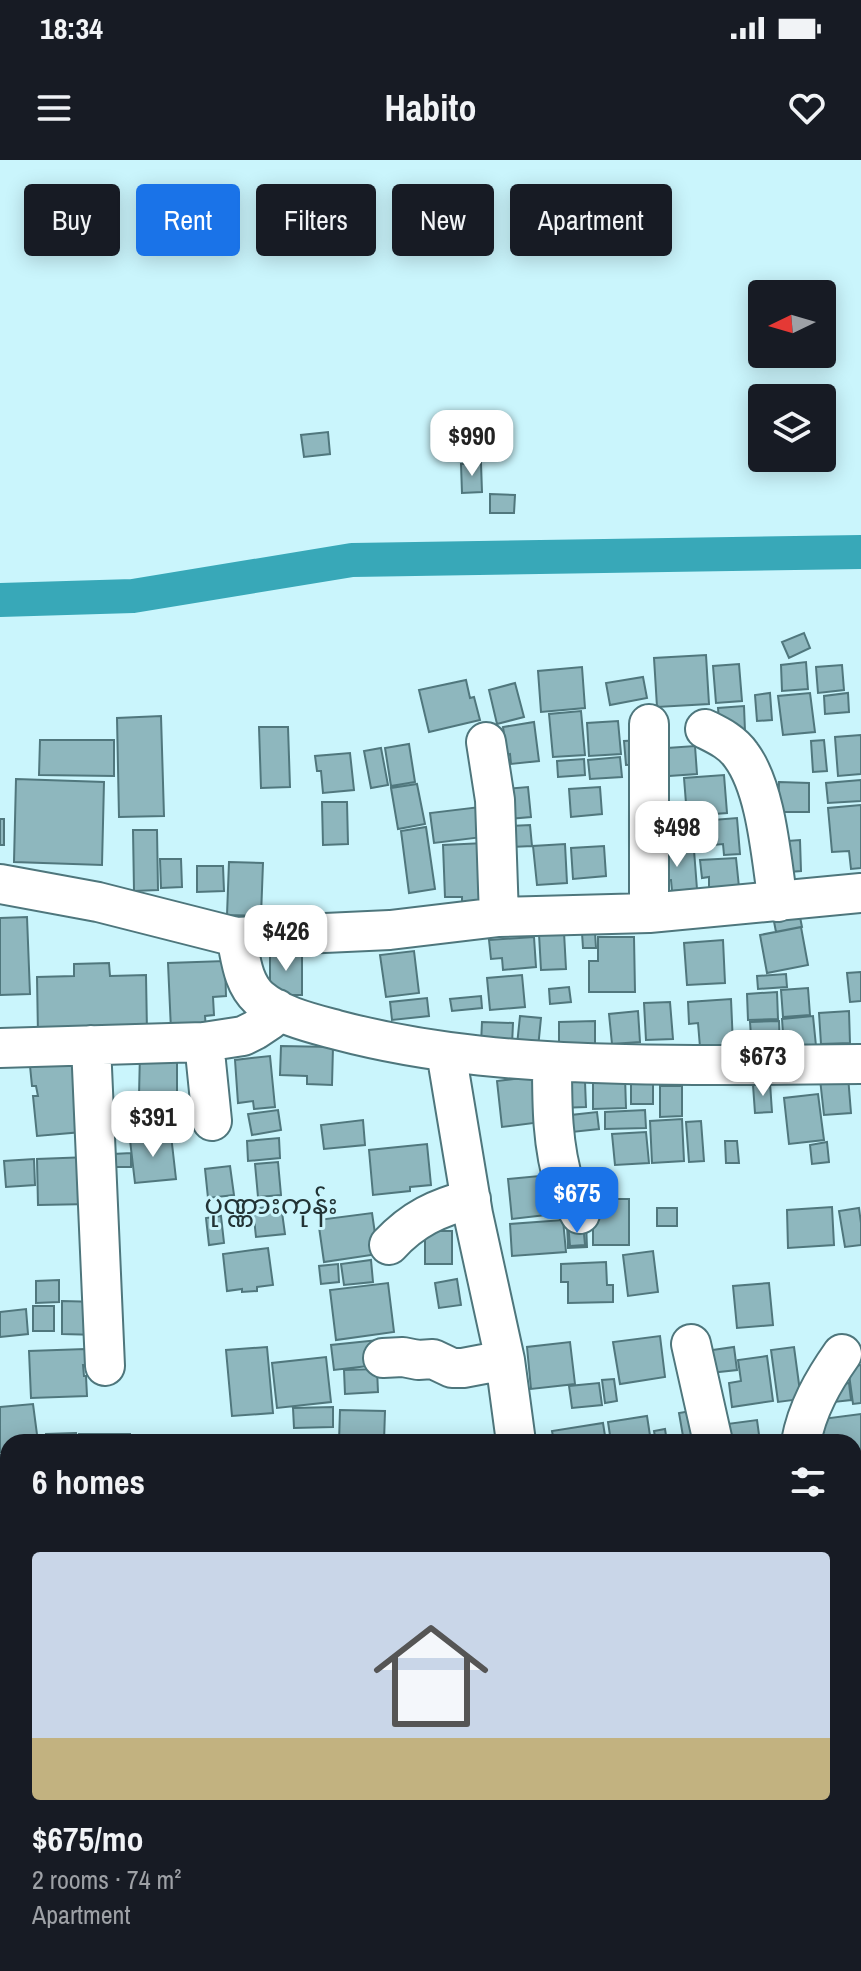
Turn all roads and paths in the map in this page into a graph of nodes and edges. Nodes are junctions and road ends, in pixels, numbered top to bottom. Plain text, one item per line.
1 (649, 724) dead end
2 (705, 729) dead end
3 (486, 742) dead end
4 (0, 884) edge
5 (861, 893) edge
6 (778, 902) junction
7 (649, 913) junction
8 (499, 917) junction
9 (236, 937) junction
10 (277, 1009) junction
11 (204, 1042) junction
12 (91, 1045) junction
13 (0, 1048) edge
14 (446, 1052) junction
15 (552, 1062) junction
16 (861, 1064) edge
17 (212, 1121) dead end
18 (471, 1199) junction
19 (580, 1214) dead end
20 (389, 1245) dead end
21 (691, 1344) dead end
22 (842, 1354) dead end
23 (383, 1358) dead end
24 (505, 1360) junction
25 (105, 1366) dead end
26 (515, 1434) edge
27 (711, 1434) edge
28 (802, 1434) edge

1 - 7 street
2 - 6 street
3 - 8 street
4 - 9 street
5 - 6 street
6 - 7 street
7 - 8 street
8 - 9 street
9 - 10 street
10 - 11 street
10 - 14 street
11 - 12 street
11 - 17 street
12 - 13 street
12 - 25 street
14 - 15 street
14 - 18 street
15 - 16 street
15 - 19 street
18 - 20 street
18 - 24 street
21 - 27 street
22 - 28 street
23 - 24 street
24 - 26 street

